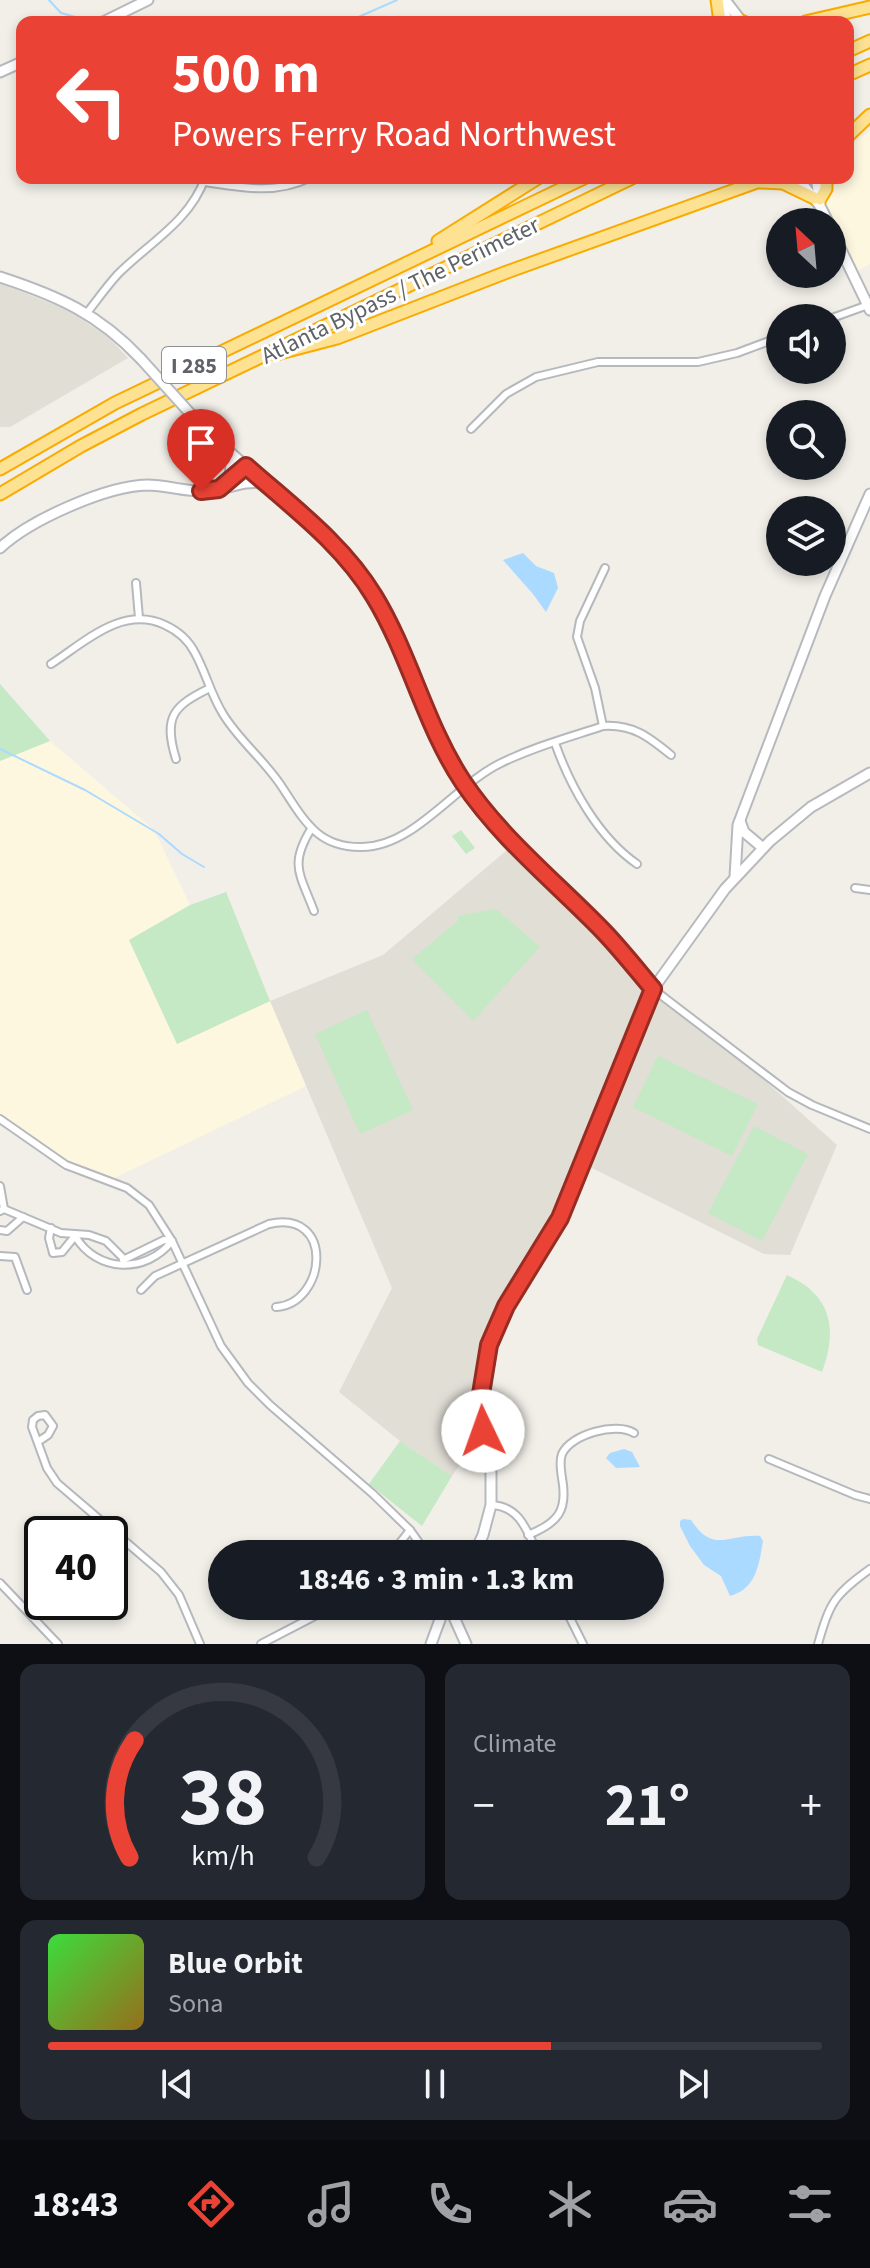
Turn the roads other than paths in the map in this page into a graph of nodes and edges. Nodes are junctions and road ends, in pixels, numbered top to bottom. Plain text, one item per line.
1 (125, 0) edge
2 (721, 0) edge
3 (142, 1) edge
4 (870, 7) edge
5 (124, 12) junction
6 (116, 16) edge
7 (734, 16) edge
8 (831, 16) edge
9 (870, 115) edge
10 (854, 130) edge
11 (202, 184) edge
12 (225, 184) edge
13 (290, 184) edge
14 (528, 184) edge
15 (571, 184) edge
16 (620, 184) edge
17 (753, 184) edge
18 (785, 184) edge
19 (801, 184) edge
20 (817, 184) edge
21 (826, 184) edge
22 (818, 201) junction
23 (821, 208) edge
24 (846, 260) edge
25 (393, 269) junction
26 (0, 277) edge
27 (869, 307) edge
28 (87, 313) junction
29 (846, 314) edge
30 (766, 342) edge
31 (260, 357) junction
32 (471, 429) dead end
33 (216, 440) junction
34 (246, 466) junction
35 (0, 469) edge
36 (230, 481) junction
37 (265, 483) junction
38 (219, 489) junction
39 (0, 494) edge
40 (870, 494) edge
41 (0, 548) edge
42 (605, 568) dead end
43 (136, 583) dead end
44 (139, 618) junction
45 (51, 664) dead end
46 (210, 688) junction
47 (603, 726) junction
48 (555, 743) junction
49 (671, 755) dead end
50 (176, 759) dead end
51 (870, 773) edge
52 (466, 786) junction
53 (740, 821) junction
54 (311, 829) junction
55 (763, 848) junction
56 (637, 864) dead end
57 (735, 878) junction
58 (855, 888) dead end
59 (870, 890) edge
60 (314, 911) dead end
61 (653, 989) junction
62 (0, 1119) edge
63 (870, 1129) edge
64 (0, 1186) edge
65 (2, 1210) edge
66 (23, 1217) junction
67 (51, 1228) junction
68 (0, 1230) edge
69 (75, 1236) junction
70 (172, 1241) junction
71 (0, 1256) edge
72 (124, 1259) junction
73 (182, 1263) junction
74 (120, 1267) junction
75 (27, 1290) dead end
76 (141, 1290) dead end
77 (276, 1307) dead end
78 (634, 1433) dead end
79 (39, 1441) dead end
80 (769, 1459) dead end
81 (870, 1499) edge
82 (491, 1505) junction
83 (410, 1530) junction
84 (528, 1535) junction
85 (402, 1540) edge
86 (417, 1540) edge
87 (480, 1540) edge
88 (531, 1540) edge
89 (870, 1569) edge
90 (0, 1583) edge
91 (307, 1620) edge
92 (440, 1620) edge
93 (455, 1620) edge
94 (571, 1620) edge
95 (460, 1630) junction
96 (435, 1631) junction
97 (58, 1644) edge
98 (200, 1644) edge
99 (261, 1644) edge
100 (431, 1644) edge
101 (466, 1644) edge
102 (583, 1644) edge
103 (818, 1644) edge

1 - 5 street
2 - 7 street
3 - 5 street
4 - 8 highway
5 - 6 street
9 - 10 highway
11 - 28 street
12 - 13 street
14 - 25 highway
15 - 25 highway, Atlanta Bypass / The Perimeter / I 285
16 - 31 highway, Atlanta Bypass / The Perimeter / I 285
17 - 31 highway
18 - 22 highway
19 - 22 street
20 - 22 street
21 - 22 highway
22 - 23 street
24 - 27 street
25 - 35 highway, Atlanta Bypass / The Perimeter / I 285
26 - 28 street
27 - 29 street
28 - 33 street, bridge
30 - 32 street
31 - 39 highway, Atlanta Bypass / The Perimeter / I 285
33 - 34 street
33 - 36 street
34 - 36 street
34 - 37 street
36 - 38 street
37 - 38 street
37 - 52 street
38 - 41 street
40 - 53 street
42 - 47 street
43 - 44 street
44 - 45 street
44 - 46 street
46 - 50 street
46 - 54 street
47 - 48 street
47 - 49 street
48 - 52 street
48 - 56 street
51 - 55 street
52 - 54 street
52 - 61 street
53 - 55 street
53 - 57 street
54 - 60 street
55 - 57 street
57 - 61 street
58 - 59 street
61 - 63 street
61 - 82 street
62 - 70 street
64 - 65 street
65 - 66 street
66 - 67 street
66 - 68 street
67 - 69 street
67 - 69 street
69 - 72 street
69 - 74 street
70 - 72 street
70 - 73 street
70 - 74 street
71 - 75 street
72 - 74 street
73 - 76 street
73 - 77 street
73 - 83 street
78 - 84 street
79 - 98 street
80 - 81 street
82 - 84 street
82 - 87 street
83 - 85 street
83 - 86 street
84 - 88 street
89 - 103 street
90 - 97 street
91 - 99 street
92 - 96 street
93 - 95 street
94 - 102 street
95 - 96 street
95 - 101 street
96 - 100 street

